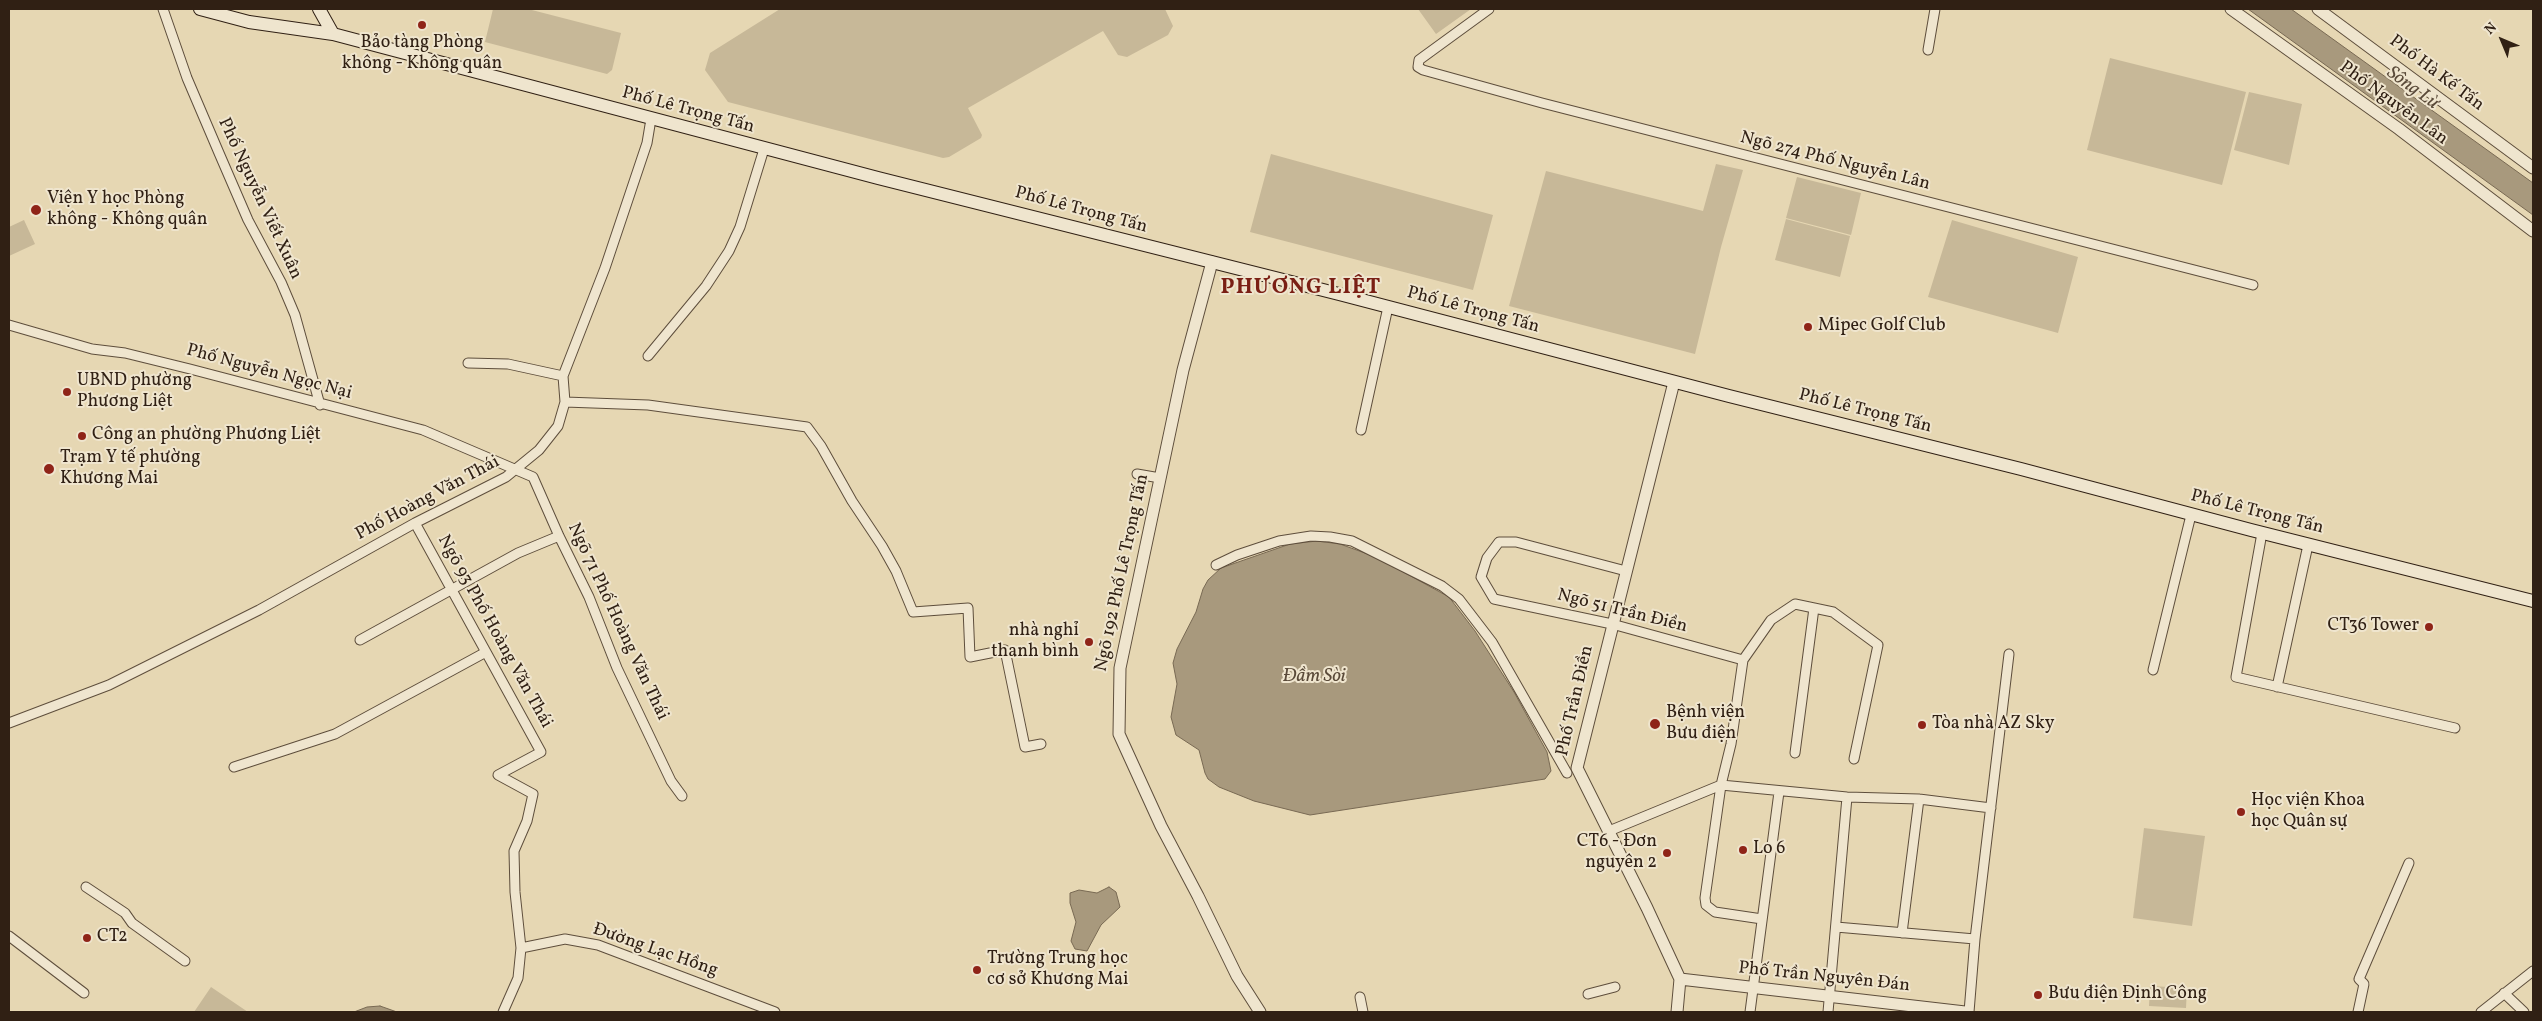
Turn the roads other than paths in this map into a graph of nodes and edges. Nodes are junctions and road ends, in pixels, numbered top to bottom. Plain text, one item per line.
1 (163, 9) edge
2 (200, 9) edge
3 (319, 9) edge
4 (1489, 9) edge
5 (1935, 9) edge
6 (2231, 9) edge
7 (2318, 9) edge
8 (333, 34) junction
9 (1928, 50) dead end
10 (651, 119) junction
11 (764, 149) junction
12 (2533, 168) edge
13 (2533, 231) edge
14 (1212, 262) junction
15 (2254, 285) dead end
16 (1388, 307) junction
17 (9, 325) edge
18 (648, 356) dead end
19 (468, 364) dead end
20 (563, 376) junction
21 (1674, 382) junction
22 (565, 402) junction
23 (320, 405) junction
24 (1361, 430) dead end
25 (517, 469) junction
26 (1137, 474) dead end
27 (1160, 478) junction
28 (2191, 515) junction
29 (415, 523) junction
30 (2262, 533) junction
31 (558, 536) junction
32 (2308, 545) junction
33 (1216, 565) dead end
34 (1626, 571) junction
35 (451, 591) junction
36 (2533, 601) edge
37 (1814, 608) junction
38 (1612, 624) junction
39 (360, 640) dead end
40 (486, 652) junction
41 (2009, 654) dead end
42 (1742, 660) junction
43 (2153, 670) dead end
44 (2277, 686) junction
45 (9, 722) edge
46 (2455, 728) dead end
47 (1041, 744) dead end
48 (1795, 753) dead end
49 (1854, 759) dead end
50 (234, 767) dead end
51 (1567, 773) dead end
52 (1721, 785) junction
53 (1779, 792) junction
54 (682, 796) dead end
55 (1847, 797) junction
56 (1919, 799) junction
57 (1991, 808) junction
58 (1609, 831) junction
59 (2409, 863) dead end
60 (86, 887) dead end
61 (1762, 919) junction
62 (1836, 927) junction
63 (1902, 933) junction
64 (9, 936) edge
65 (1975, 939) junction
66 (521, 948) junction
67 (185, 961) dead end
68 (2533, 971) edge
69 (1680, 979) junction
70 (1615, 987) dead end
71 (1753, 988) junction
72 (84, 993) dead end
73 (2504, 993) junction
74 (1588, 994) dead end
75 (1831, 996) junction
76 (1360, 997) dead end
77 (1898, 1008) edge
78 (503, 1012) edge
79 (775, 1012) edge
80 (1260, 1012) edge
81 (1363, 1012) edge
82 (1677, 1012) edge
83 (1750, 1012) edge
84 (1828, 1012) edge
85 (1965, 1012) edge
86 (1969, 1012) edge
87 (2358, 1012) edge
88 (2481, 1012) edge
89 (2524, 1012) edge

1 - 23 street, Phố Nguyễn Viết Xuân
2 - 8 main road, Phố Lê Trọng Tấn
3 - 8 main road
4 - 15 street, Ngõ 274 Phố Nguyễn Lân
5 - 9 street
6 - 13 street, Phố Nguyễn Lân
7 - 12 street, Phố Hà Kế Tấn
8 - 10 main road, Phố Lê Trọng Tấn
10 - 11 main road, Phố Lê Trọng Tấn
10 - 20 street, Phố Hoàng Văn Thái
11 - 14 main road, Phố Lê Trọng Tấn
11 - 18 street
14 - 16 main road, Phố Lê Trọng Tấn
14 - 27 street, Ngõ 192 Phố Lê Trọng Tấn
16 - 21 main road, Phố Lê Trọng Tấn
16 - 24 street
17 - 23 street, Phố Nguyễn Ngọc Nại
19 - 20 street
20 - 22 street, Phố Hoàng Văn Thái
21 - 28 main road, Phố Lê Trọng Tấn
21 - 34 street, Phố Trần Điền
22 - 25 street, Phố Hoàng Văn Thái
22 - 47 street
23 - 25 street, Phố Nguyễn Ngọc Nại
25 - 29 street, Phố Hoàng Văn Thái
25 - 31 street, Ngõ 71 Phố Hoàng Văn Thái
26 - 27 street
27 - 80 street, Ngõ 192 Phố Lê Trọng Tấn
28 - 30 main road, Phố Lê Trọng Tấn
28 - 43 street
29 - 35 street, Ngõ 93 Phố Hoàng Văn Thái
29 - 45 street, Phố Hoàng Văn Thái
30 - 32 main road, Phố Lê Trọng Tấn
30 - 44 street
31 - 35 street
31 - 54 street, Ngõ 71 Phố Hoàng Văn Thái
32 - 36 main road, Phố Lê Trọng Tấn
32 - 44 street
33 - 51 street
34 - 38 street, Phố Trần Điền
34 - 38 street, Ngõ 51 Trần Điền
35 - 39 street
35 - 40 street, Ngõ 93 Phố Hoàng Văn Thái
37 - 42 street
37 - 48 street
37 - 49 street
38 - 42 street, Ngõ 51 Trần Điền
38 - 58 street, Phố Trần Điền
40 - 50 street
40 - 66 street, Ngõ 93 Phố Hoàng Văn Thái
41 - 57 street
42 - 52 street
44 - 46 street
52 - 53 street
52 - 58 street
52 - 61 street
53 - 55 street
53 - 61 street
55 - 56 street
55 - 62 street
56 - 57 street
56 - 63 street
57 - 65 street
58 - 69 street, Phố Trần Điền
59 - 87 street
60 - 67 street
61 - 71 street
62 - 63 street
62 - 75 street
63 - 65 street
64 - 72 street
65 - 86 street
66 - 78 street
66 - 79 street, Đường Lạc Hồng
68 - 73 street
69 - 71 street, Phố Trần Nguyên Đán
69 - 82 street
70 - 74 street
71 - 75 street, Phố Trần Nguyên Đán
71 - 83 street
73 - 88 street
73 - 89 street
75 - 77 street, Phố Trần Nguyên Đán
75 - 84 street
76 - 81 street
77 - 85 street, Phố Trần Nguyên Đán

